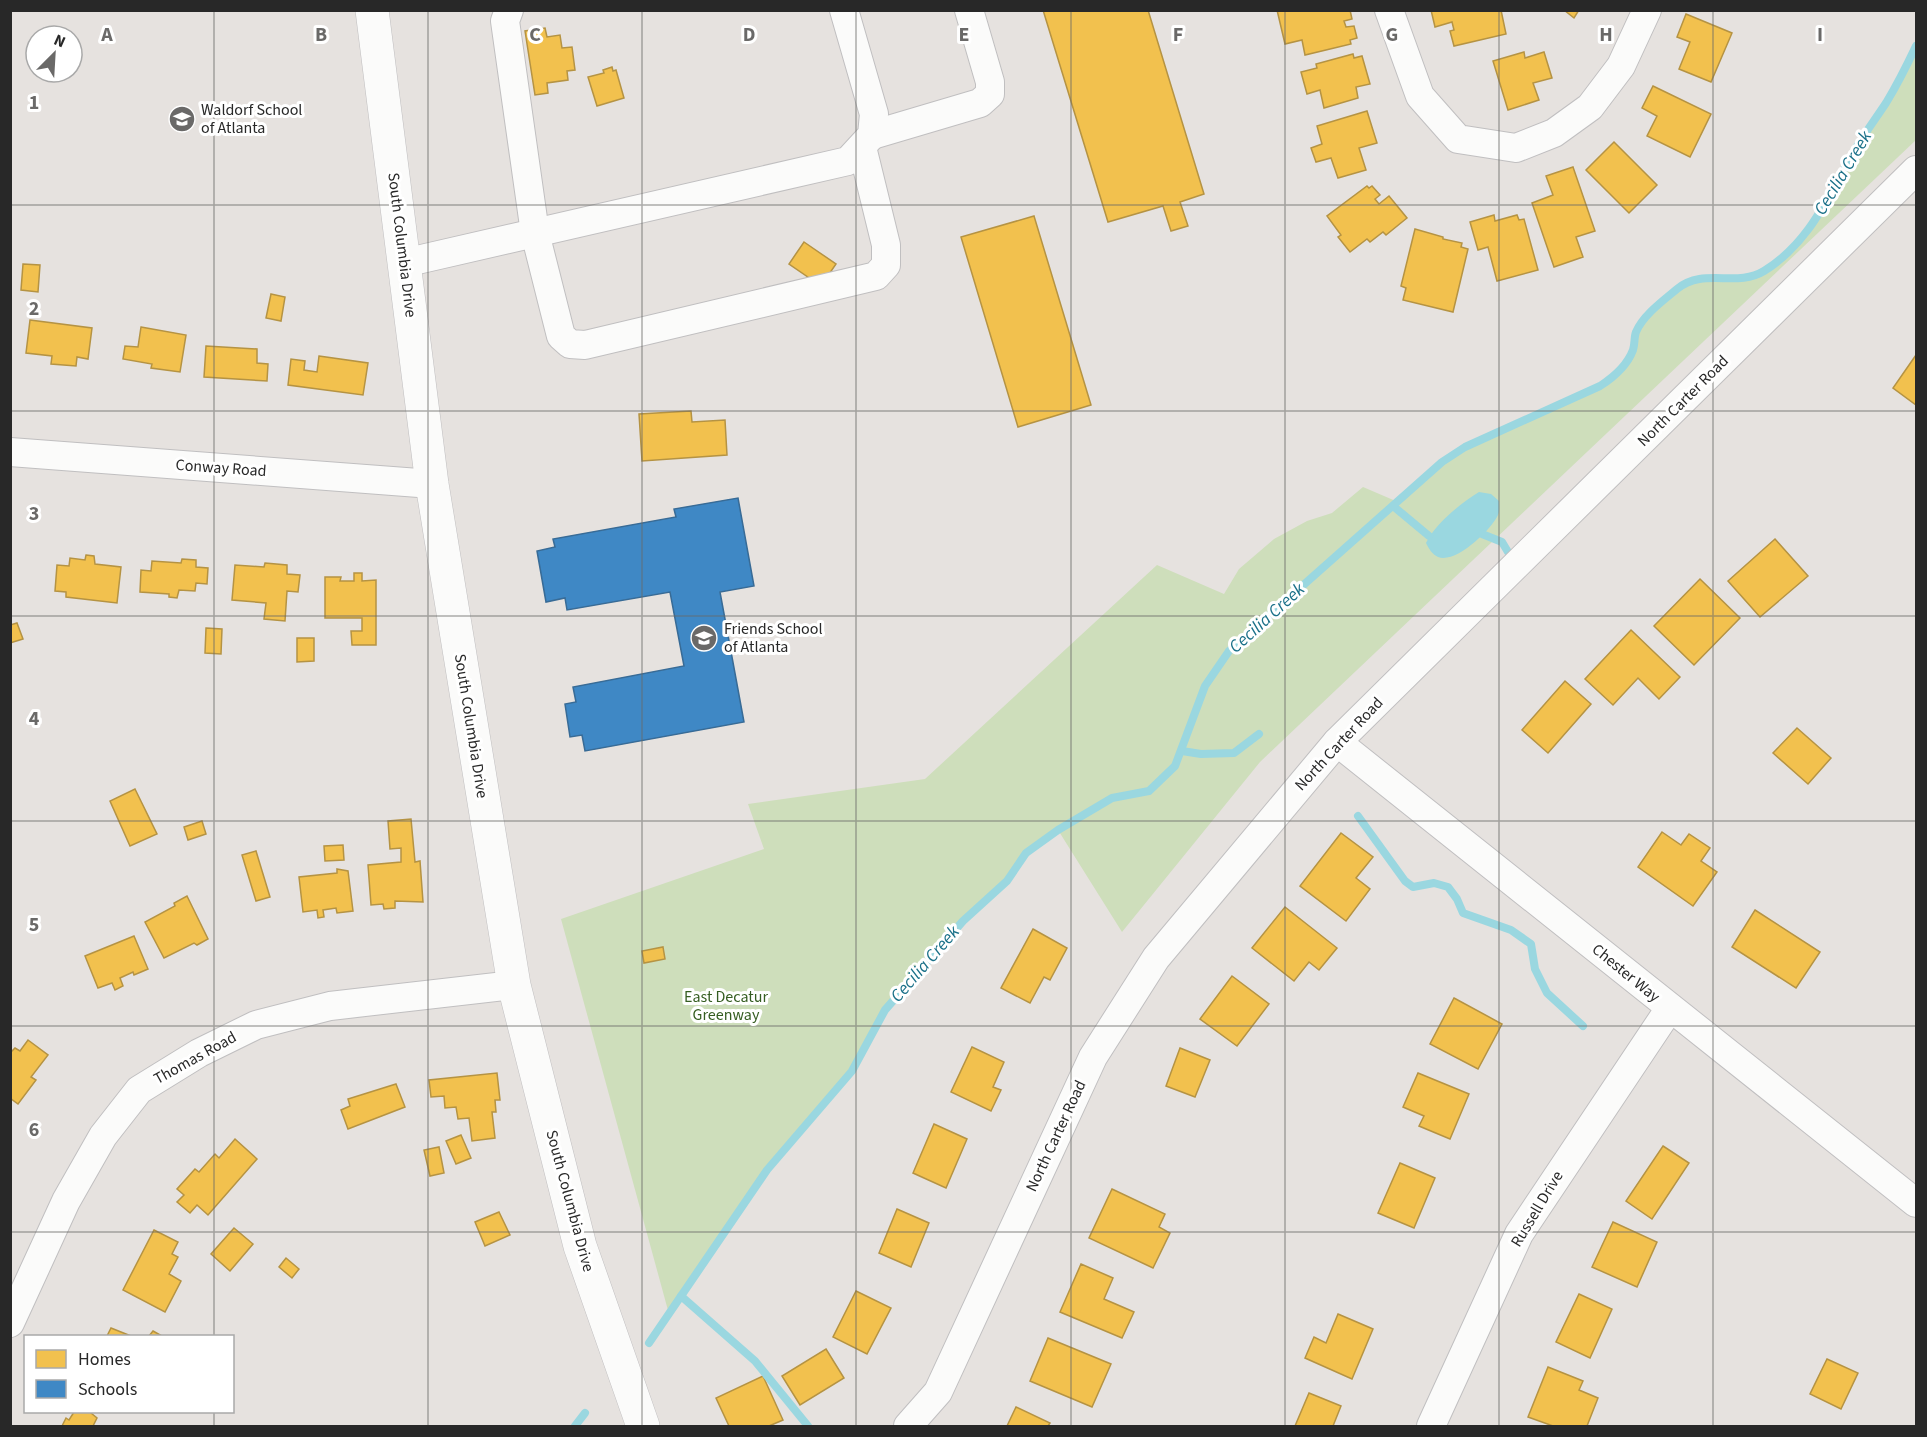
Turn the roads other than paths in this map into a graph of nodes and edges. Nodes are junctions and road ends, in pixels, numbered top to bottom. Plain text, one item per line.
1 (372, 10) edge
2 (509, 10) edge
3 (844, 10) edge
4 (969, 10) edge
5 (1389, 10) edge
6 (1647, 10) edge
7 (867, 141) junction
8 (1917, 171) edge
9 (535, 233) junction
10 (404, 263) junction
11 (10, 452) edge
12 (432, 484) junction
13 (1337, 742) junction
14 (513, 985) junction
15 (1670, 1008) junction
16 (1917, 1203) edge
17 (10, 1323) edge
18 (643, 1426) edge
19 (908, 1426) edge
20 (1431, 1426) edge

1 - 10 main road, South Columbia Drive
2 - 9 street
3 - 7 street
4 - 7 street
5 - 6 street
7 - 9 street
7 - 9 street
8 - 13 street, North Carter Road
9 - 10 street
10 - 12 main road, South Columbia Drive
11 - 12 street, Conway Road
12 - 14 main road, South Columbia Drive
13 - 15 street, Chester Way
13 - 19 street, North Carter Road
14 - 17 street, Thomas Road
14 - 18 main road, South Columbia Drive
15 - 16 street, Chester Way
15 - 20 street, Russell Drive

